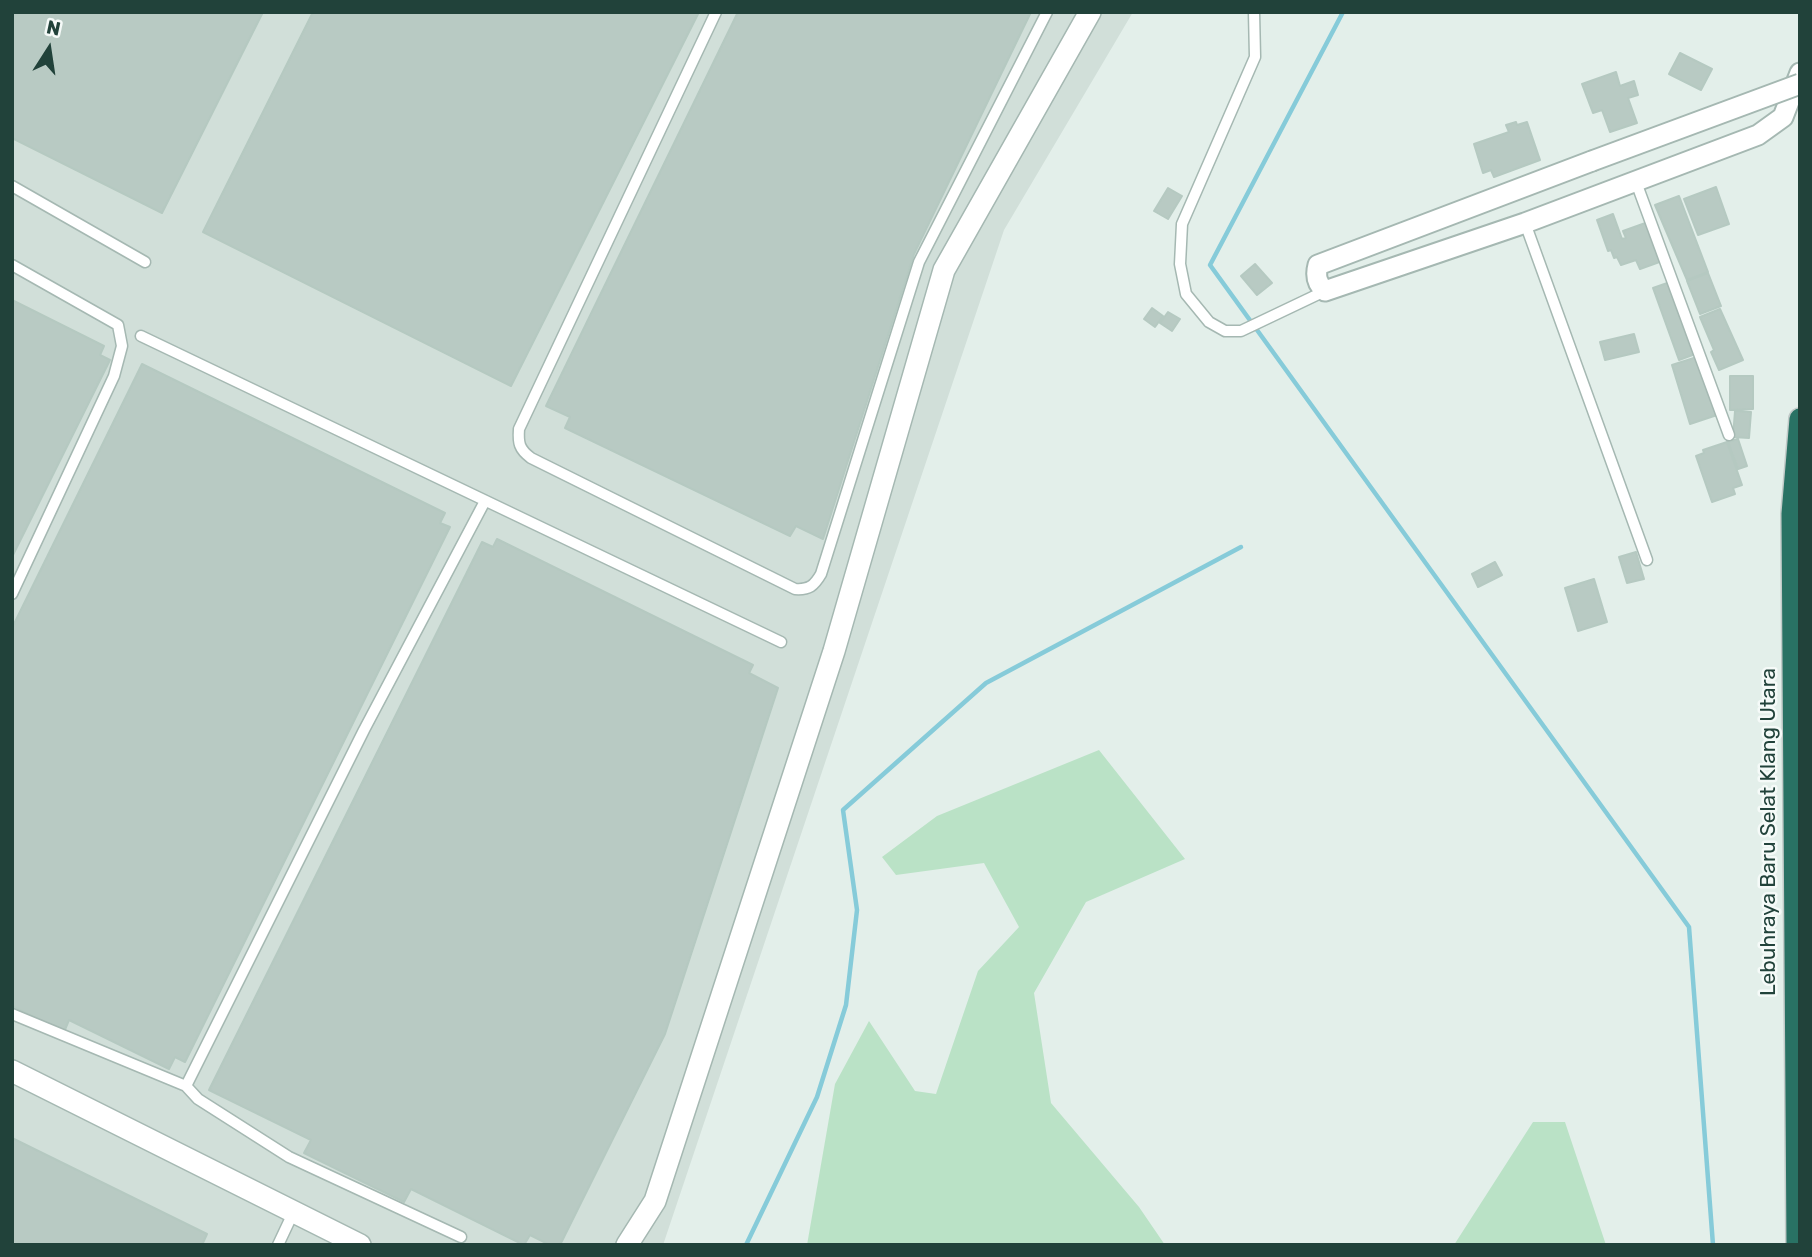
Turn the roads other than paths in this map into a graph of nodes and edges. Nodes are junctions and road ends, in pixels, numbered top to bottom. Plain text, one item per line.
1 (716, 12) edge
2 (1047, 12) edge
3 (1090, 12) edge
4 (1254, 12) edge
5 (1800, 73) edge
6 (1800, 84) edge
7 (1636, 182) junction
8 (12, 186) edge
9 (1525, 223) junction
10 (145, 261) dead end
11 (12, 265) edge
12 (1325, 291) junction
13 (141, 336) dead end
14 (1800, 419) edge
15 (1729, 435) dead end
16 (485, 501) junction
17 (1647, 561) dead end
18 (12, 594) edge
19 (781, 642) dead end
20 (12, 1014) edge
21 (12, 1071) edge
22 (186, 1086) junction
23 (295, 1211) junction
24 (461, 1237) dead end
25 (278, 1245) edge
26 (360, 1245) edge
27 (627, 1245) edge
28 (1797, 1245) edge

1 - 2 lane
3 - 27 street
4 - 12 lane
5 - 7 street
6 - 12 street, bridge
7 - 9 street
7 - 15 lane
8 - 10 lane
9 - 12 street
9 - 17 lane
11 - 18 lane
13 - 16 lane
14 - 28 highway, Lebuhraya Baru Selat Klang Utara
16 - 19 lane
16 - 22 lane
20 - 22 lane
21 - 23 street
22 - 24 lane
23 - 25 lane
23 - 26 street

